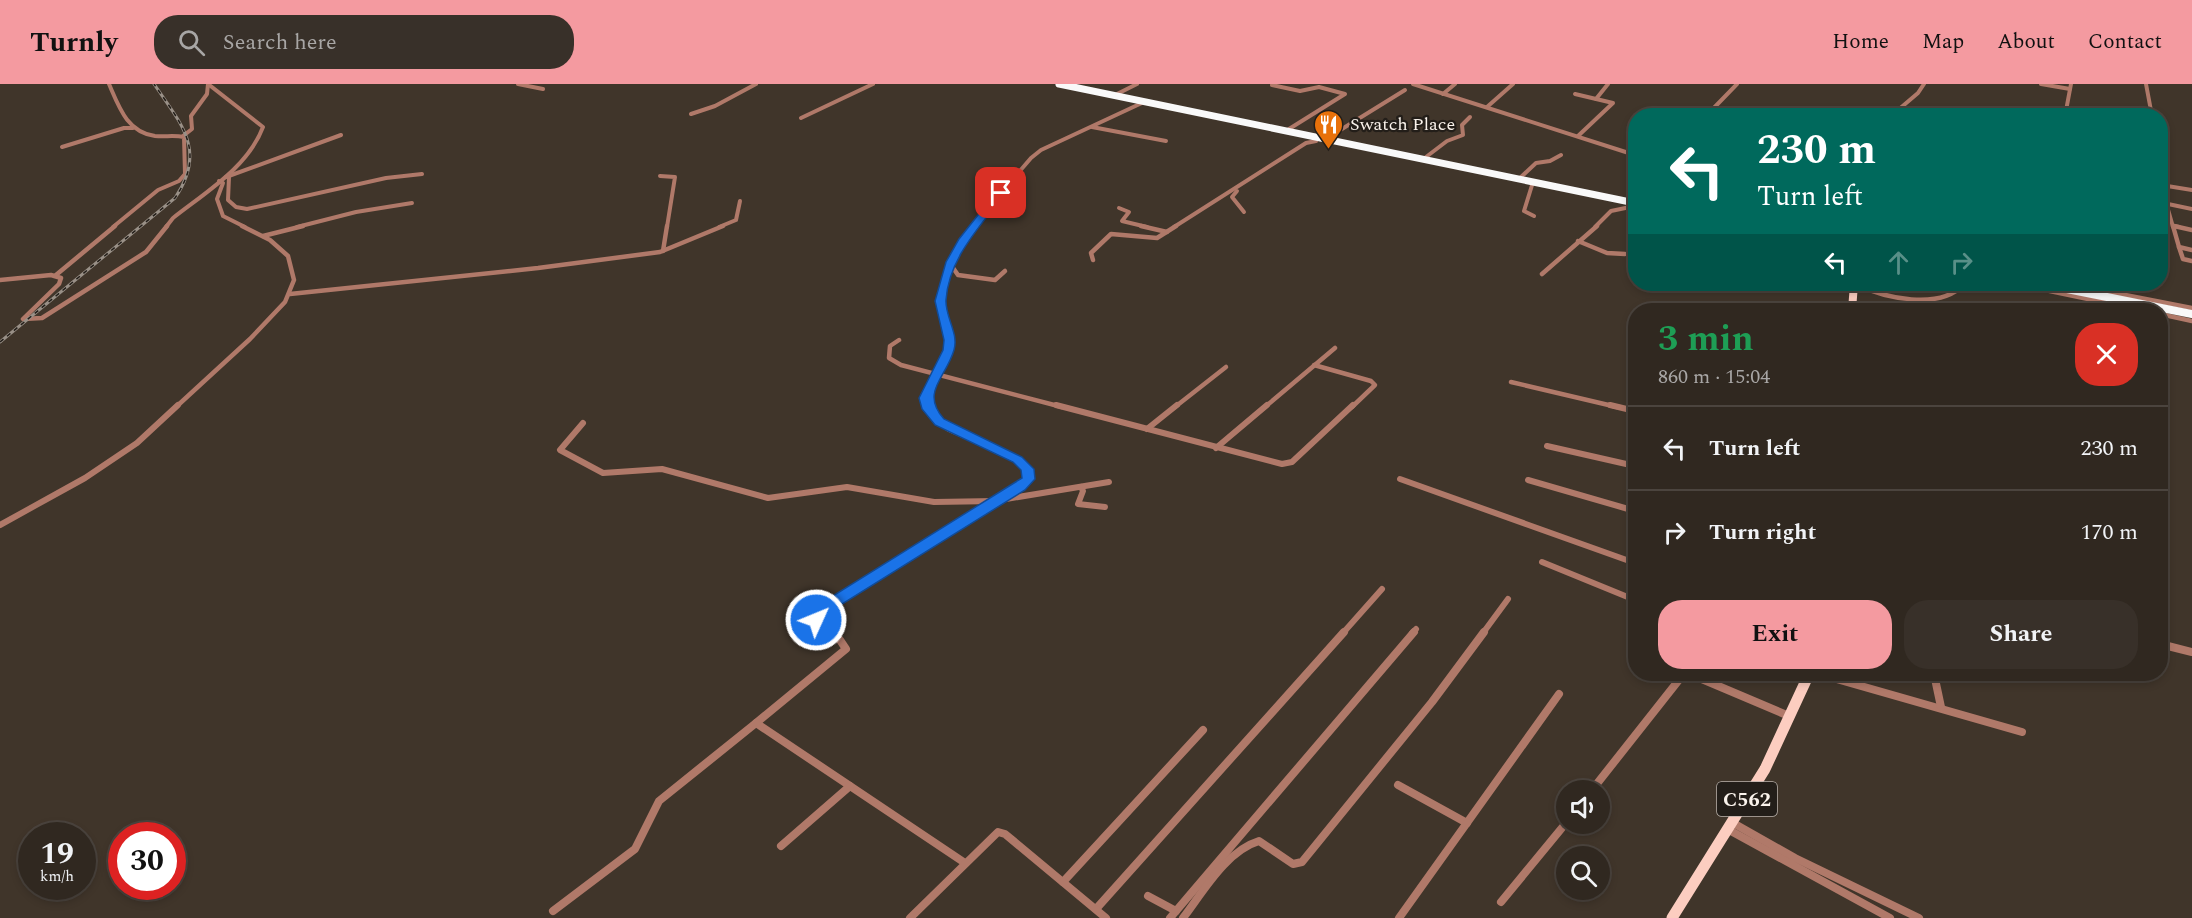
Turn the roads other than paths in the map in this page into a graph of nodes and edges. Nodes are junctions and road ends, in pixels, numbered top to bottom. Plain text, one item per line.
1 (109, 84) edge
2 (208, 84) edge
3 (518, 84) edge
4 (756, 84) edge
5 (873, 84) edge
6 (1059, 84) edge
7 (1070, 84) edge
8 (1137, 84) edge
9 (1413, 84) edge
10 (1455, 84) edge
11 (1513, 84) edge
12 (1608, 84) edge
13 (1737, 84) edge
14 (1924, 84) edge
15 (2041, 84) edge
16 (2146, 84) edge
17 (1272, 85) edge
18 (2071, 86) edge
19 (543, 89) dead end
20 (1405, 90) dead end
21 (1443, 93) junction
22 (1117, 94) junction
23 (1575, 94) dead end
24 (1596, 99) junction
25 (1144, 102) junction
26 (1487, 107) junction
27 (1714, 108) edge
28 (1898, 108) edge
29 (2067, 108) edge
30 (2150, 108) edge
31 (691, 114) dead end
32 (1470, 117) dead end
33 (801, 118) dead end
34 (1091, 126) junction
35 (134, 128) junction
36 (1289, 129) junction
37 (341, 135) dead end
38 (183, 136) junction
39 (1578, 136) junction
40 (1322, 139) junction
41 (1166, 141) dead end
42 (62, 147) dead end
43 (1628, 152) edge
44 (1561, 155) dead end
45 (1426, 157) junction
46 (422, 174) dead end
47 (660, 176) dead end
48 (227, 177) junction
49 (1521, 177) junction
50 (219, 182) junction
51 (1533, 182) junction
52 (2168, 186) edge
53 (2192, 190) edge
54 (1628, 200) edge
55 (1628, 200) edge
56 (740, 201) dead end
57 (412, 203) dead end
58 (1628, 204) edge
59 (2168, 204) joint
60 (1119, 208) dead end
61 (2192, 209) edge
62 (1244, 212) dead end
63 (2170, 213) joint
64 (1534, 216) dead end
65 (2174, 226) junction
66 (2192, 230) edge
67 (1167, 232) junction
68 (263, 236) junction
69 (1578, 241) junction
70 (2179, 247) junction
71 (2192, 250) edge
72 (663, 251) junction
73 (1625, 254) dead end
74 (1093, 260) dead end
75 (2192, 261) edge
76 (951, 265) junction
77 (1005, 271) dead end
78 (1542, 274) dead end
79 (56, 275) junction
80 (0, 280) edge
81 (1875, 291) edge
82 (1960, 291) edge
83 (2054, 291) edge
84 (2057, 291) edge
85 (2073, 291) edge
86 (2105, 291) edge
87 (290, 294) junction
88 (2109, 303) edge
89 (2117, 303) edge
90 (2126, 303) edge
91 (2166, 303) edge
92 (2168, 303) edge
93 (2192, 308) edge
94 (2168, 313) edge
95 (2168, 314) edge
96 (2192, 318) edge
97 (899, 340) dead end
98 (1335, 348) dead end
99 (1314, 365) junction
100 (1226, 367) dead end
101 (938, 372) junction
102 (1511, 382) dead end
103 (1628, 409) edge
104 (583, 423) dead end
105 (1147, 429) junction
106 (1547, 446) dead end
107 (1216, 448) junction
108 (1628, 464) edge
109 (1400, 479) dead end
110 (1528, 480) dead end
111 (1109, 482) dead end
112 (1081, 487) junction
113 (999, 501) junction
114 (1105, 507) dead end
115 (1628, 509) edge
116 (0, 525) edge
117 (1628, 560) edge
118 (1542, 562) dead end
119 (1382, 589) dead end
120 (1628, 597) edge
121 (1508, 599) dead end
122 (1416, 629) dead end
123 (2168, 646) edge
124 (2192, 652) edge
125 (1678, 681) edge
126 (1706, 681) edge
127 (1806, 681) edge
128 (1845, 681) edge
129 (1935, 681) edge
130 (1559, 694) dead end
131 (1941, 707) junction
132 (1793, 717) junction
133 (756, 723) junction
134 (1203, 730) dead end
135 (2022, 732) dead end
136 (1600, 780) edge
137 (1398, 785) dead end
138 (850, 786) junction
139 (1467, 823) junction
140 (1731, 826) junction
141 (1557, 834) edge
142 (781, 846) dead end
143 (965, 863) junction
144 (1062, 882) junction
145 (1148, 896) dead end
146 (1500, 902) dead end
147 (1096, 909) junction
148 (553, 911) dead end
149 (1173, 914) edge
150 (1188, 917) edge
151 (910, 918) edge
152 (1106, 918) edge
153 (1399, 918) edge
154 (1672, 918) edge
155 (1890, 918) edge
156 (1919, 918) edge

1 - 35 street
2 - 38 street
2 - 48 street
3 - 19 street
4 - 31 street
5 - 33 street
6 - 25 highway
7 - 22 highway
8 - 22 street
9 - 21 street
10 - 21 street
11 - 26 street
12 - 24 street
13 - 27 street
14 - 28 street
15 - 18 street
16 - 30 street
17 - 36 street
18 - 29 street
20 - 40 street
21 - 26 street
22 - 36 highway
23 - 24 street
24 - 39 street
25 - 34 street
25 - 40 highway
26 - 39 street
32 - 45 street
34 - 41 street
34 - 76 street
35 - 38 street
35 - 42 street
36 - 40 highway
37 - 48 street
38 - 79 street
39 - 43 street
40 - 45 highway
40 - 51 highway
40 - 62 street
40 - 67 street
44 - 49 street
45 - 49 highway
46 - 48 street
47 - 72 street
48 - 50 street
49 - 55 highway
50 - 68 street
50 - 79 street
51 - 54 highway
51 - 64 street
52 - 53 street
56 - 72 street
57 - 68 street
58 - 69 street
59 - 61 street
59 - 63 street
60 - 67 street
63 - 65 street
65 - 66 street
65 - 70 street
67 - 74 street
68 - 87 street
69 - 73 street
69 - 78 street
70 - 71 street
70 - 75 street
72 - 87 street
76 - 77 street
76 - 101 street
79 - 80 street
81 - 82 street
83 - 88 street
84 - 89 highway
85 - 90 highway
86 - 91 street
87 - 116 street
92 - 93 street
94 - 96 highway
95 - 96 highway
97 - 101 street
98 - 99 street
99 - 107 street
99 - 107 street
100 - 105 street
101 - 105 street
101 - 113 street
102 - 103 street
104 - 113 street
105 - 107 street
106 - 108 street
109 - 117 street
110 - 115 street
111 - 112 street
112 - 113 street
112 - 114 street
113 - 133 street
118 - 120 street
119 - 147 street
121 - 150 street
122 - 149 street
123 - 124 street
125 - 136 street
126 - 132 street
127 - 132 main road, C562
128 - 131 street
129 - 131 street
130 - 139 street
131 - 135 street
132 - 140 main road, C562
133 - 138 street
133 - 148 street
134 - 144 street
137 - 139 street
138 - 142 street
138 - 143 street
139 - 153 street
140 - 154 main road, C562
140 - 155 street
140 - 156 street
141 - 146 street
143 - 144 street
143 - 151 street
144 - 147 street
145 - 149 street
147 - 152 street

